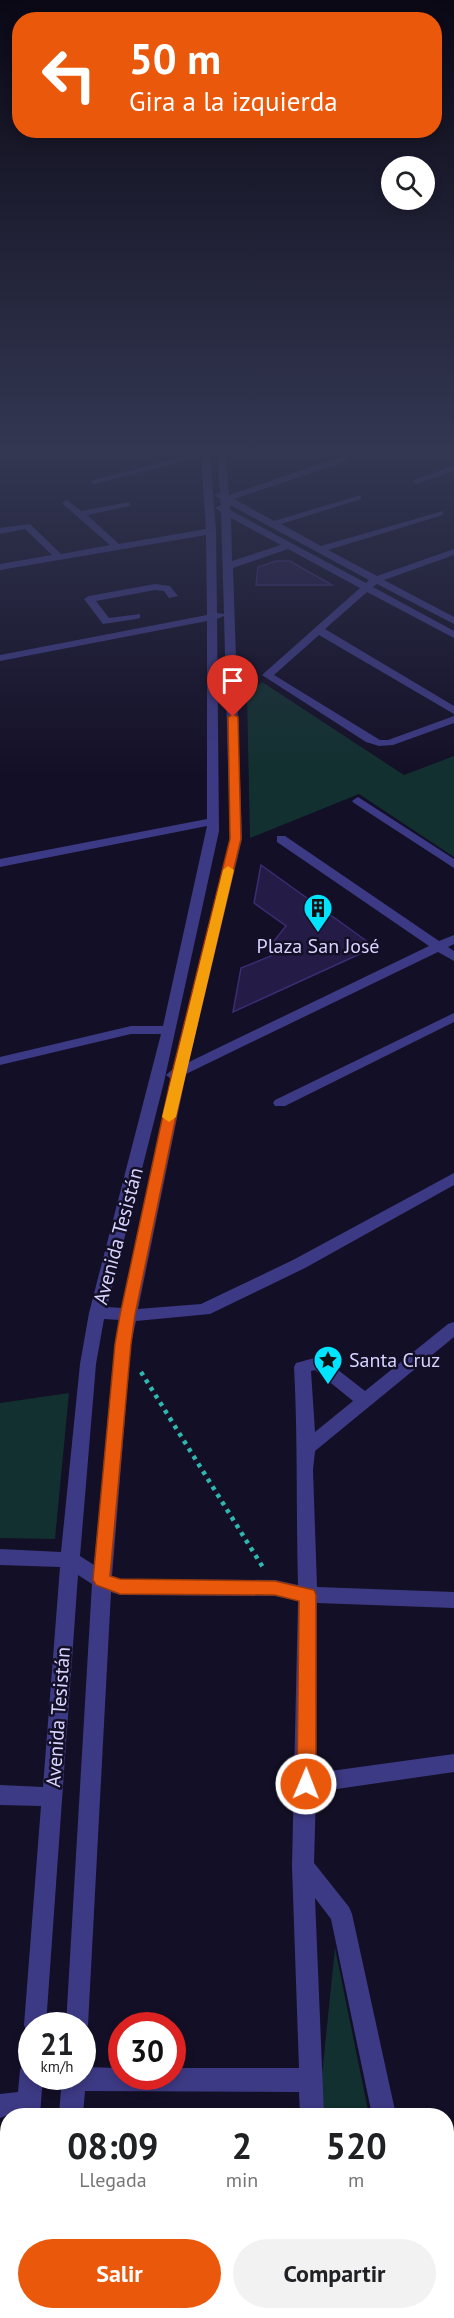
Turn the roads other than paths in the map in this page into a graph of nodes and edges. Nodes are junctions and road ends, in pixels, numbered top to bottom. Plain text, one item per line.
1 (40, 560) edge
2 (211, 560) edge
3 (227, 560) edge
4 (245, 560) edge
5 (318, 560) edge
6 (341, 560) edge
7 (430, 560) edge
8 (228, 566) junction
9 (0, 567) edge
10 (376, 579) junction
11 (367, 587) junction
12 (173, 596) dead end
13 (454, 604) edge
14 (436, 611) junction
15 (229, 613) junction
16 (211, 616) junction
17 (420, 616) junction
18 (454, 621) edge
19 (148, 629) junction
20 (317, 629) junction
21 (454, 635) edge
22 (0, 658) edge
23 (454, 711) edge
24 (454, 719) edge
25 (212, 741) junction
26 (233, 741) junction
27 (358, 801) dead end
28 (213, 821) junction
29 (280, 839) dead end
30 (0, 864) edge
31 (454, 864) edge
32 (454, 939) edge
33 (438, 946) junction
34 (454, 957) edge
35 (454, 1017) edge
36 (167, 1030) junction
37 (0, 1060) edge
38 (179, 1073) junction
39 (157, 1082) junction
40 (280, 1103) dead end
41 (454, 1178) edge
42 (97, 1313) junction
43 (128, 1315) junction
44 (454, 1328) edge
45 (366, 1402) junction
46 (307, 1448) junction
47 (0, 1557) edge
48 (70, 1560) junction
49 (102, 1580) junction
50 (308, 1595) junction
51 (454, 1600) edge
52 (454, 1763) edge
53 (306, 1784) junction
54 (0, 1795) edge
55 (52, 1797) junction
56 (303, 1866) junction
57 (36, 2012) edge
58 (78, 2012) edge
59 (96, 2078) edge
60 (311, 2079) junction
61 (30, 2090) edge
62 (73, 2090) edge
63 (0, 2106) edge
64 (19, 2108) edge
65 (29, 2108) edge
66 (72, 2108) edge
67 (312, 2108) edge
68 (383, 2108) edge

1 - 9 street
2 - 16 street, Avenida Tesistán
3 - 8 street, Avenida Tesistán
4 - 8 street
5 - 11 street
6 - 10 street
7 - 10 street
8 - 15 street, Avenida Tesistán
10 - 11 street
10 - 14 street
11 - 17 street
11 - 20 street
12 - 19 street
13 - 14 street
14 - 17 street
14 - 18 street
15 - 16 street
15 - 26 street, Avenida Tesistán
16 - 19 street
16 - 25 street, Avenida Tesistán
17 - 21 street
19 - 22 street
20 - 23 street
20 - 24 street
25 - 26 street
25 - 28 street, Avenida Tesistán
26 - 38 street, Avenida Tesistán
27 - 31 street
28 - 30 street
28 - 36 street, Avenida Tesistán
29 - 33 street
32 - 33 street
33 - 34 street
33 - 38 street
35 - 40 street
36 - 37 street
36 - 39 street, Avenida Tesistán
38 - 39 street
38 - 43 street, Avenida Tesistán
39 - 42 street, Avenida Tesistán
41 - 43 street
42 - 43 street
42 - 48 street, Avenida Tesistán
43 - 49 street, Avenida Tesistán
44 - 45 street
45 - 46 street
45 - 46 street
46 - 50 street
47 - 48 street
48 - 49 street
48 - 55 street, Avenida Tesistán
49 - 50 street
49 - 58 street, Avenida Tesistán
50 - 51 street
50 - 53 street
52 - 53 street
53 - 56 street
54 - 55 street
55 - 57 street, Avenida Tesistán
56 - 60 street
56 - 68 street
59 - 60 street
60 - 67 street
61 - 65 street
62 - 66 street
63 - 64 street

